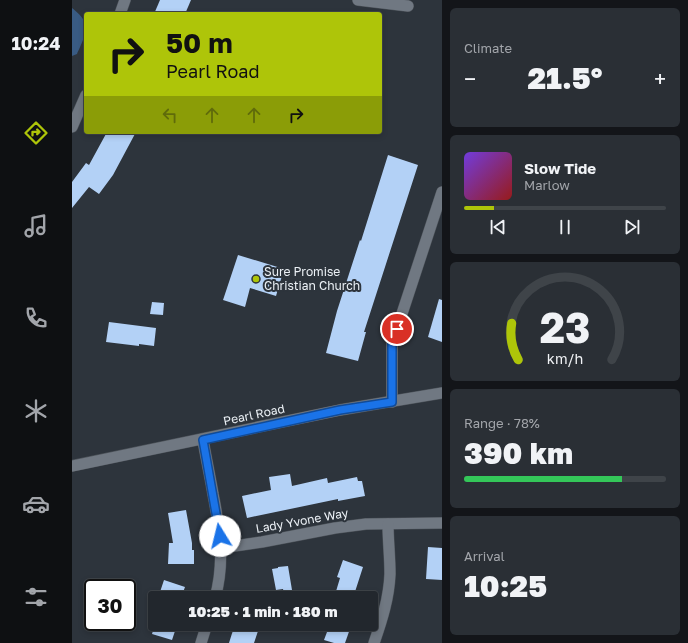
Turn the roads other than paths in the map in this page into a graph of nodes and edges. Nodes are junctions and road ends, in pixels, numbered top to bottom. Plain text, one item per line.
1 (125, 0) edge
2 (358, 0) edge
3 (408, 6) dead end
4 (121, 12) edge
5 (84, 99) edge
6 (72, 126) edge
7 (442, 192) edge
8 (442, 393) edge
9 (392, 402) junction
10 (203, 440) junction
11 (72, 466) edge
12 (442, 523) edge
13 (388, 524) junction
14 (221, 548) junction
15 (217, 591) edge
16 (205, 631) edge
17 (201, 643) edge
18 (374, 643) edge

1 - 4 street
2 - 3 street
5 - 6 street
7 - 9 street
8 - 9 street, Pearl Road
9 - 10 street, Pearl Road
10 - 11 street, Pearl Road
10 - 14 street
12 - 13 street, Lady Yvone Way
13 - 14 street, Lady Yvone Way
13 - 18 street
14 - 15 street
16 - 17 street

